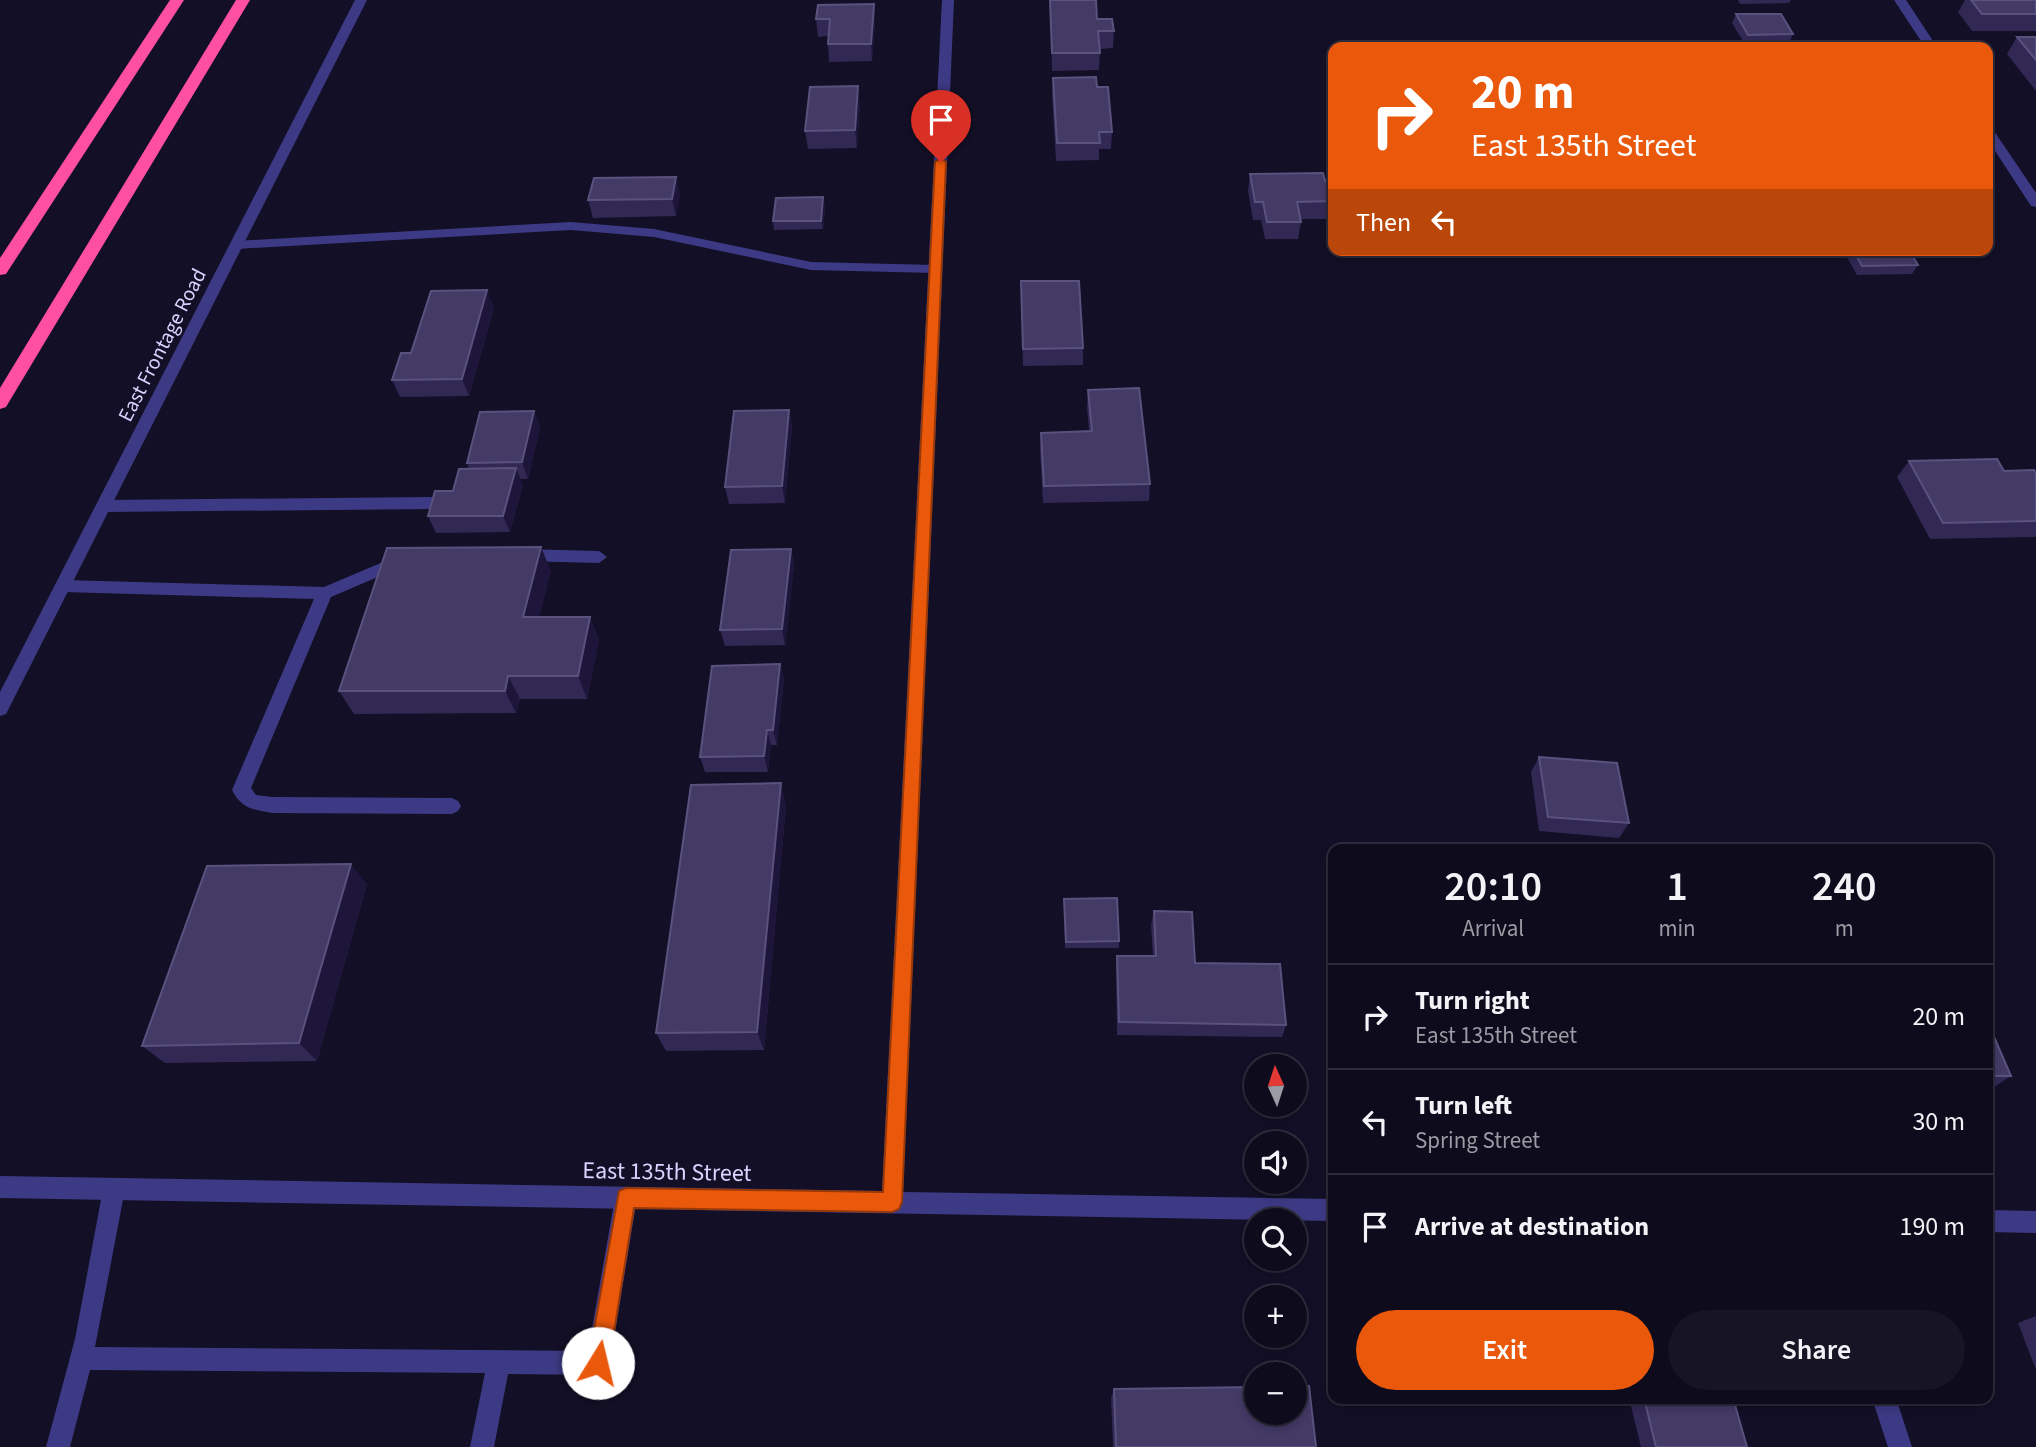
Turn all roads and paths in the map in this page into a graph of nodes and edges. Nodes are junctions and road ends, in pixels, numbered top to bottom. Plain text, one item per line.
1 (177, 0) edge
2 (243, 0) edge
3 (361, 0) edge
4 (948, 0) edge
5 (1900, 0) edge
6 (1928, 42) edge
7 (1993, 138) edge
8 (2036, 203) edge
9 (236, 245) junction
10 (936, 269) junction
11 (0, 270) edge
12 (0, 402) edge
13 (433, 503) edge
14 (104, 506) junction
15 (504, 555) edge
16 (414, 556) edge
17 (599, 557) dead end
18 (63, 586) junction
19 (326, 593) junction
20 (0, 709) edge
21 (452, 806) dead end
22 (0, 1187) edge
23 (114, 1189) junction
24 (626, 1198) junction
25 (892, 1202) junction
26 (1328, 1210) edge
27 (1993, 1222) edge
28 (2036, 1222) edge
29 (81, 1359) junction
30 (499, 1363) junction
31 (1886, 1404) edge
32 (58, 1447) edge
33 (482, 1447) edge
34 (1900, 1447) edge

1 - 11 highway
2 - 12 highway
3 - 9 street, East Frontage Road
4 - 10 street
5 - 6 street
7 - 8 street
9 - 10 street
9 - 14 street, East Frontage Road
10 - 25 street
13 - 14 street
14 - 18 street, East Frontage Road
15 - 17 street
16 - 19 street
18 - 19 street
18 - 20 street, East Frontage Road
19 - 21 street
22 - 23 street, East 135th Street
23 - 24 street, East 135th Street
23 - 29 street
24 - 25 street, East 135th Street
24 - 30 street
25 - 26 street, East 135th Street
27 - 28 street
29 - 30 street
29 - 32 street
30 - 33 street
31 - 34 street

